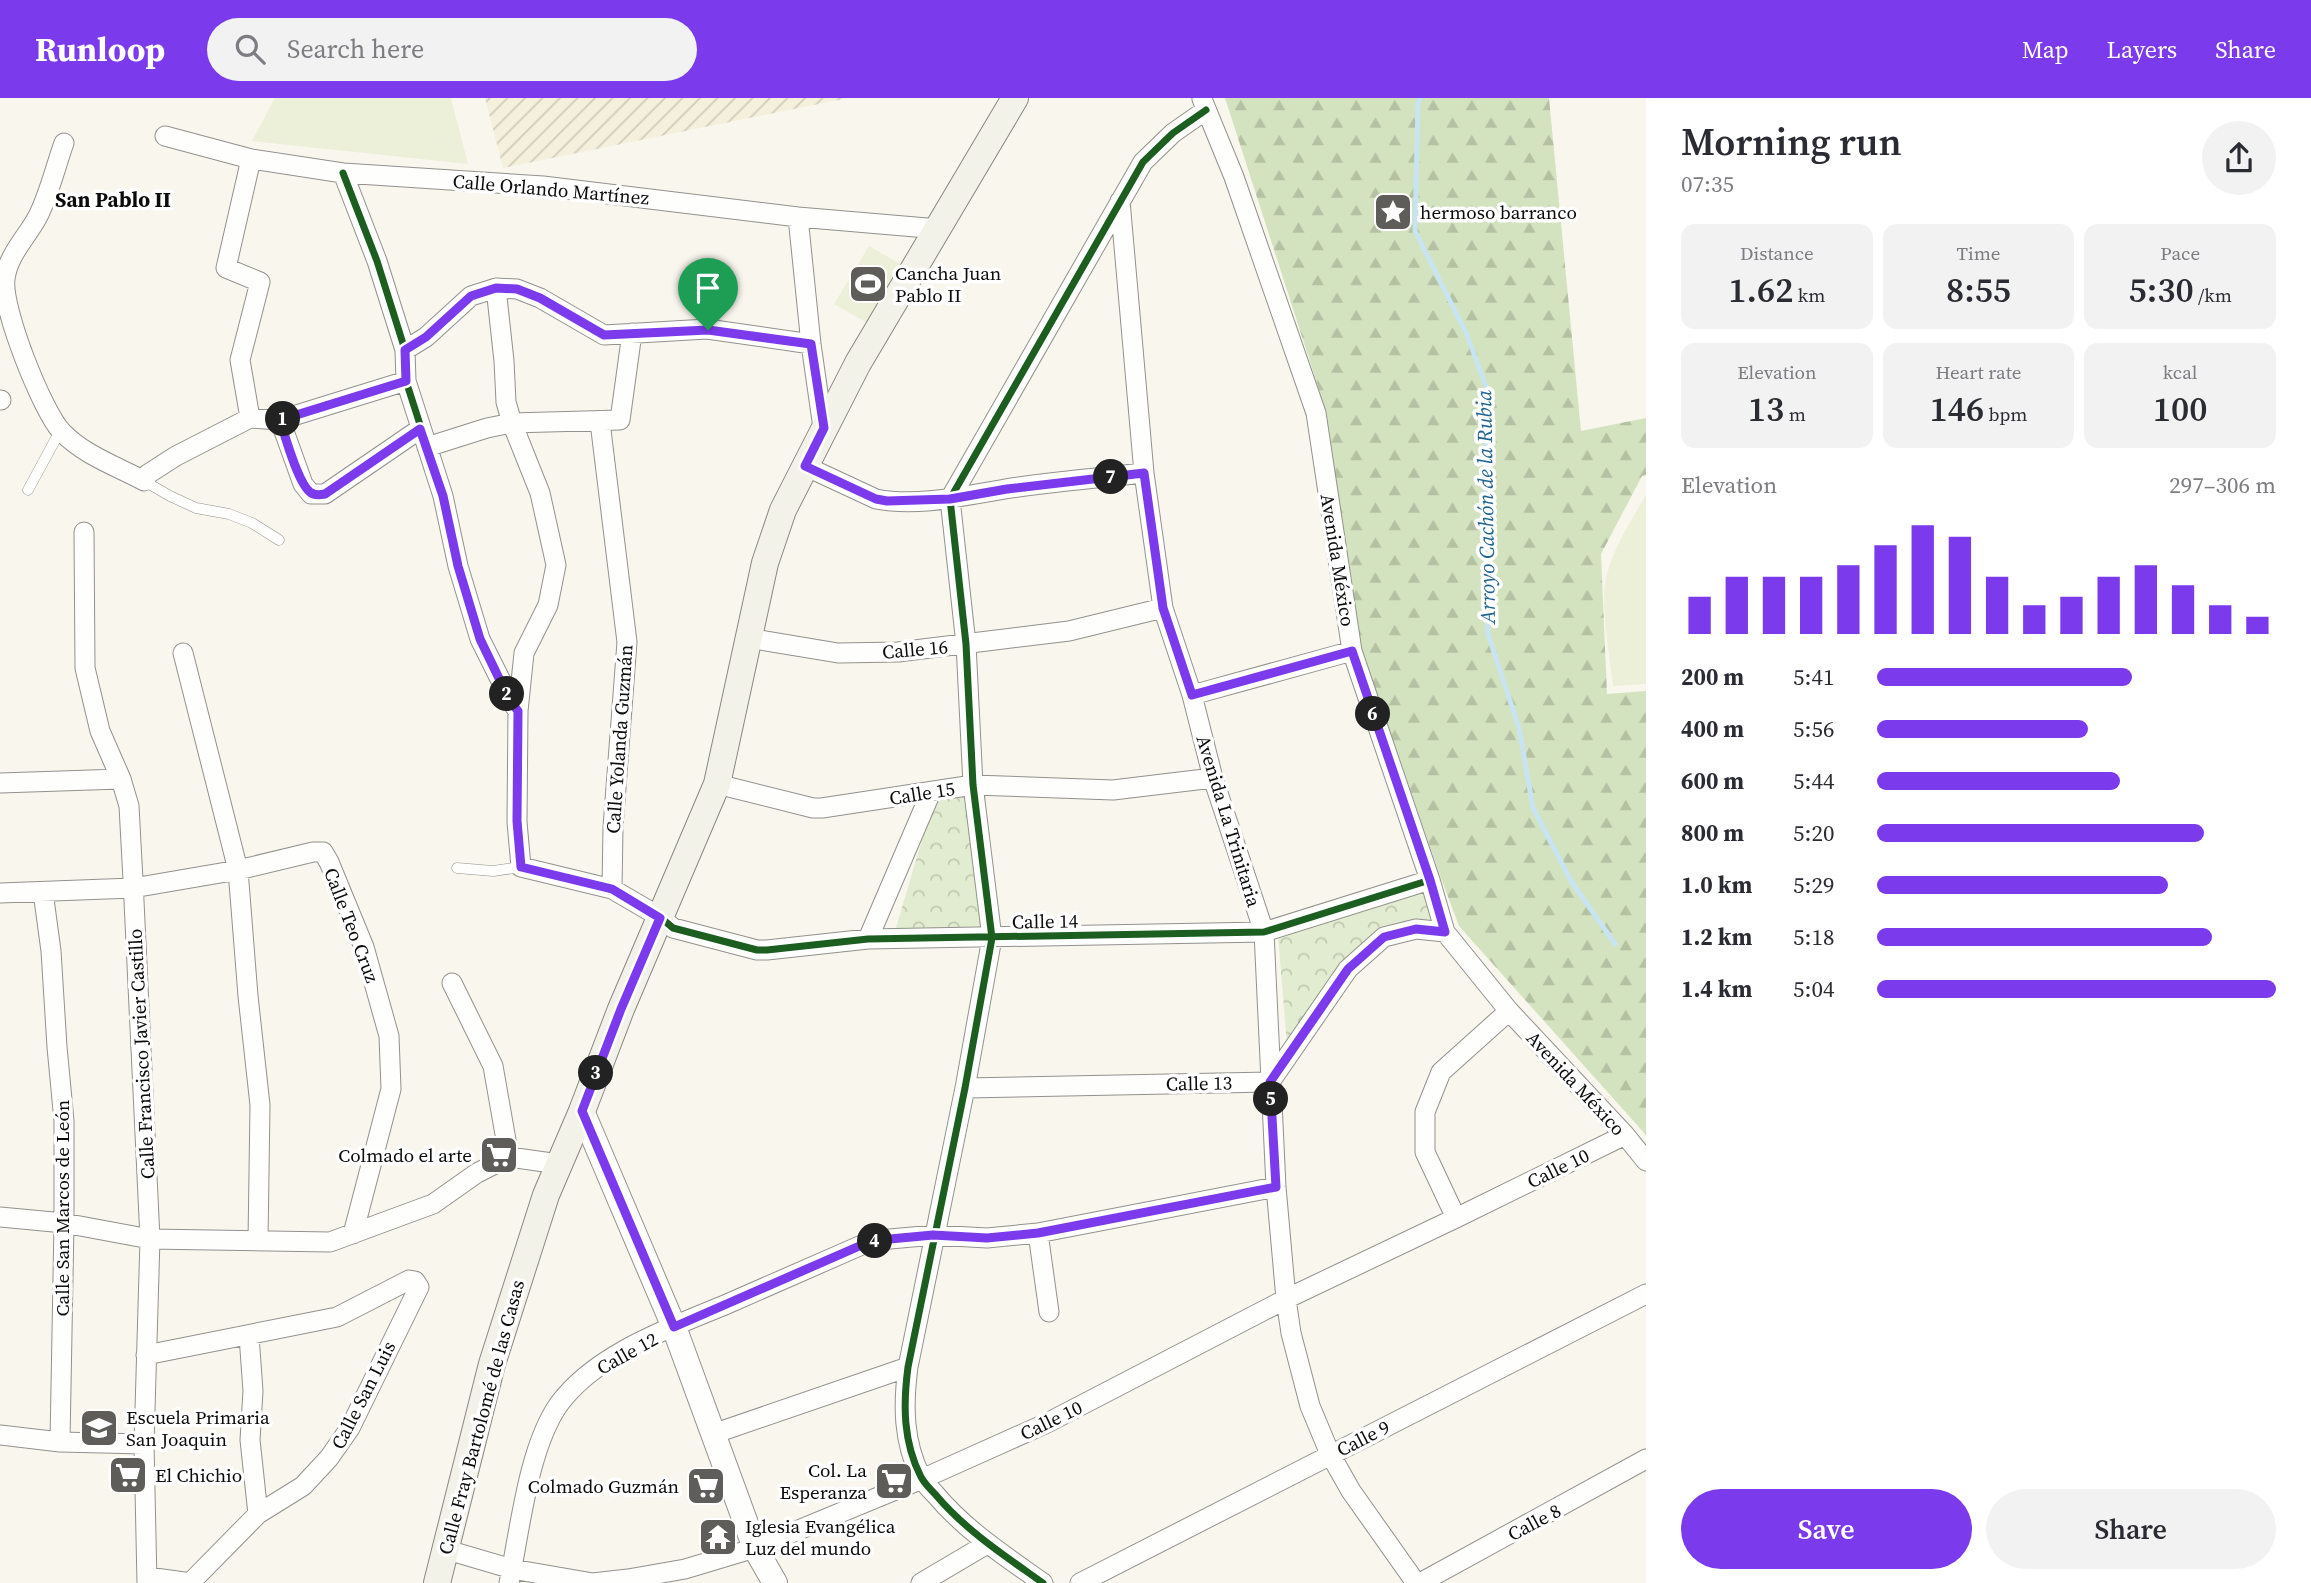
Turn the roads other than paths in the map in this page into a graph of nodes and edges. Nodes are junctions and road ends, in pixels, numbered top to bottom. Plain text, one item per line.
1 (1015, 98) edge
2 (1204, 104) edge
3 (165, 136) dead end
4 (64, 142) dead end
5 (251, 159) junction
6 (343, 173) junction
7 (1120, 201) junction
8 (799, 217) junction
9 (939, 229) junction
10 (496, 288) junction
11 (632, 333) junction
12 (811, 344) junction
13 (405, 350) junction
14 (406, 381) junction
15 (250, 418) junction
16 (280, 420) junction
17 (600, 422) junction
18 (512, 423) junction
19 (824, 428) junction
20 (61, 431) junction
21 (424, 438) junction
22 (805, 466) junction
23 (1144, 473) junction
24 (144, 481) junction
25 (28, 490) dead end
26 (950, 499) junction
27 (85, 532) dead end
28 (279, 540) dead end
29 (1163, 608) junction
30 (748, 638) junction
31 (966, 644) junction
32 (1352, 651) junction
33 (183, 653) dead end
34 (1192, 695) junction
35 (518, 711) junction
36 (1213, 778) junction
37 (121, 779) junction
38 (0, 783) edge
39 (717, 784) junction
40 (973, 785) junction
41 (931, 792) junction
42 (521, 867) junction
43 (457, 868) dead end
44 (238, 870) junction
45 (1430, 880) junction
46 (134, 888) junction
47 (612, 889) junction
48 (43, 891) junction
49 (0, 893) edge
50 (660, 918) junction
51 (1264, 932) junction
52 (1445, 932) junction
53 (992, 938) junction
54 (867, 939) junction
55 (452, 983) dead end
56 (1508, 1011) junction
57 (1270, 1082) junction
58 (965, 1088) junction
59 (582, 1111) junction
60 (1625, 1135) junction
61 (509, 1157) junction
62 (1646, 1161) edge
63 (559, 1164) junction
64 (1276, 1187) junction
65 (0, 1217) edge
66 (1456, 1219) junction
67 (64, 1223) junction
68 (1038, 1233) junction
69 (353, 1234) junction
70 (933, 1235) junction
71 (150, 1239) junction
72 (258, 1241) junction
73 (1646, 1294) edge
74 (1286, 1299) junction
75 (1049, 1312) dead end
76 (674, 1327) junction
77 (249, 1336) junction
78 (146, 1355) junction
79 (908, 1367) junction
80 (713, 1434) junction
81 (0, 1435) edge
82 (60, 1442) junction
83 (144, 1444) junction
84 (1330, 1454) junction
85 (1646, 1459) edge
86 (922, 1479) junction
87 (258, 1514) junction
88 (987, 1544) junction
89 (755, 1548) junction
90 (444, 1549) junction
91 (510, 1576) edge
92 (147, 1580) edge
93 (190, 1583) edge
94 (437, 1583) edge
95 (775, 1583) edge
96 (921, 1583) edge
97 (1043, 1583) edge
98 (1080, 1583) edge
99 (1418, 1583) edge

1 - 9 main road, Calle Fray Bartolomé de las Casas
2 - 7 street
2 - 32 street, Avenida México
3 - 5 street, Calle Orlando Martínez
4 - 20 street
5 - 6 street, Calle Orlando Martínez
5 - 15 street
6 - 8 street, Calle Orlando Martínez
6 - 13 street
7 - 23 street, Avenida La Trinitaria
7 - 26 street
8 - 9 street, Calle Orlando Martínez
8 - 12 street
9 - 19 main road, Calle Fray Bartolomé de las Casas
10 - 11 street
10 - 13 street
10 - 18 street
11 - 12 street
11 - 17 street
12 - 19 street
13 - 14 street
14 - 16 street
14 - 21 street
15 - 16 street
15 - 24 street
16 - 21 street
17 - 18 street
17 - 47 street, Calle Yolanda Guzmán
18 - 21 street
18 - 35 street
19 - 22 main road, Calle Fray Bartolomé de las Casas
20 - 24 street
20 - 25 lane
21 - 35 street
22 - 26 street
22 - 30 main road, Calle Fray Bartolomé de las Casas
23 - 26 street
23 - 29 street, Avenida La Trinitaria
24 - 28 lane
26 - 31 street
27 - 37 street, Calle Francisco Javier Castillo
29 - 31 street, Calle 16
29 - 34 street, Avenida La Trinitaria
30 - 31 street, Calle 16
30 - 39 main road, Calle Fray Bartolomé de las Casas
31 - 40 street
32 - 34 street
32 - 45 street, Avenida México
33 - 44 street
34 - 36 street, Avenida La Trinitaria
35 - 42 street
36 - 40 street, Calle 15
36 - 51 street, Avenida La Trinitaria
37 - 38 street
37 - 46 street, Calle Francisco Javier Castillo
39 - 41 street, Calle 15
39 - 50 main road, Calle Fray Bartolomé de las Casas
40 - 41 street, Calle 15
40 - 53 street
41 - 54 street
42 - 43 lane
42 - 47 street, Calle 14
44 - 46 street, Calle Teo Cruz
44 - 69 street, Calle Teo Cruz
44 - 72 street
45 - 51 street, Calle 14
45 - 52 street, Avenida México
46 - 48 street, Calle Teo Cruz
46 - 71 street, Calle Francisco Javier Castillo
47 - 50 street, Calle 14
48 - 49 street, Calle Teo Cruz
48 - 67 street, Calle San Marcos de León
50 - 54 street, Calle 14
50 - 59 main road, Calle Fray Bartolomé de las Casas
51 - 53 street, Calle 14
51 - 57 street, Avenida La Trinitaria
52 - 56 street, Avenida México
52 - 57 street
53 - 54 street, Calle 14
53 - 58 street
55 - 61 street
56 - 60 street, Avenida México
56 - 66 street
57 - 58 street, Calle 13
57 - 64 street, Avenida La Trinitaria
58 - 70 street
59 - 63 main road, Calle Fray Bartolomé de las Casas
59 - 76 street
60 - 62 street, Avenida México
60 - 66 street, Calle 10
61 - 63 street
61 - 69 street
63 - 90 main road, Calle Fray Bartolomé de las Casas
64 - 68 street, Calle 12
64 - 74 street, Avenida La Trinitaria
65 - 67 street
66 - 74 street, Calle 10
67 - 71 street
67 - 82 street, Calle San Marcos de León
68 - 70 street, Calle 12
68 - 75 street
69 - 72 street
70 - 76 street, Calle 12
70 - 79 street
71 - 72 street
71 - 78 street, Calle Francisco Javier Castillo
73 - 84 street, Calle 9
74 - 84 street, Avenida La Trinitaria
74 - 86 street, Calle 10
76 - 80 street
76 - 91 street, Calle 12
77 - 78 street
77 - 87 street
77 - 87 street, Calle San Luis
78 - 83 street, Calle Francisco Javier Castillo
79 - 80 street
79 - 86 street
80 - 89 street
81 - 82 street
82 - 83 street
83 - 92 street, Calle Francisco Javier Castillo
84 - 98 street, Calle 9
84 - 99 street, Avenida La Trinitaria
85 - 99 street, Calle 8
86 - 88 street
86 - 89 street, Calle 10
87 - 93 street, Calle San Luis
88 - 96 street
88 - 97 street
89 - 91 street, Calle 10
89 - 95 street
90 - 91 street, Calle 10
90 - 94 main road, Calle Fray Bartolomé de las Casas
92 - 93 street

